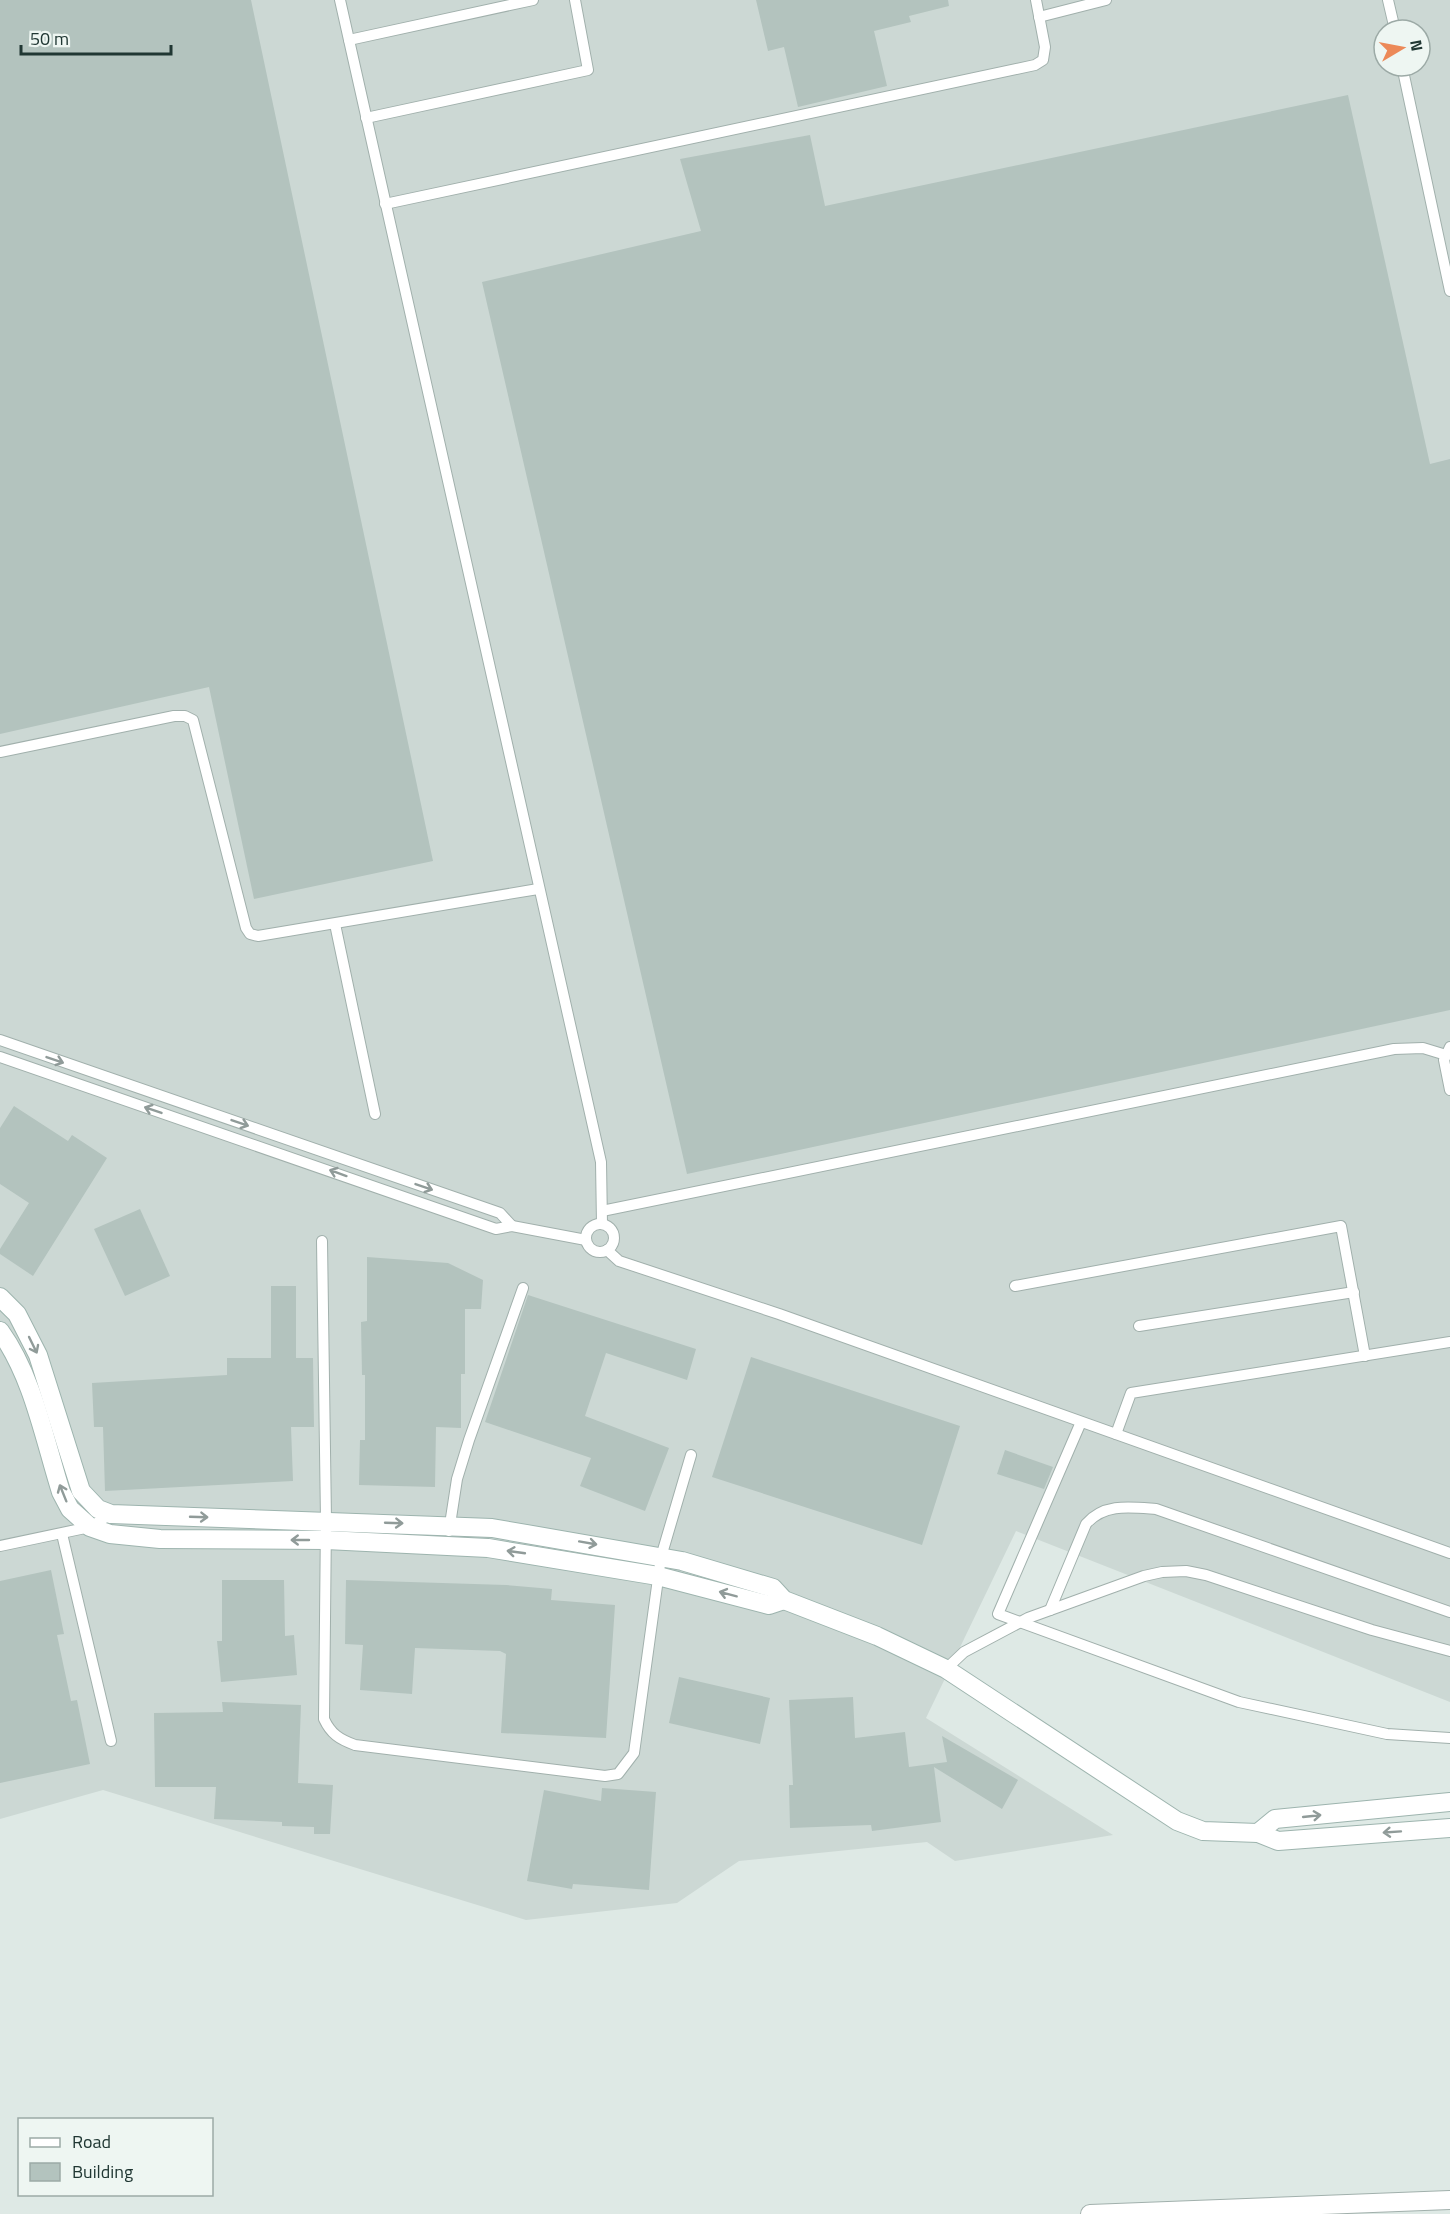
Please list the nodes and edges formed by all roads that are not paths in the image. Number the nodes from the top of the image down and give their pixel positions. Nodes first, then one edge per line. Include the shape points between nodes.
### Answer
1 (340, 0) edge
2 (533, 0) edge
3 (575, 0) edge
4 (1036, 0) edge
5 (1106, 0) edge
6 (1388, 0) edge
7 (1039, 17) junction
8 (1392, 18) edge
9 (349, 40) junction
10 (1405, 78) edge
11 (366, 118) junction
12 (385, 204) junction
13 (1450, 291) edge
14 (0, 752) edge
15 (538, 889) junction
16 (335, 924) junction
17 (0, 1040) edge
18 (1448, 1051) edge
19 (0, 1057) edge
20 (1450, 1090) edge
21 (375, 1114) dead end
22 (602, 1211) junction
23 (602, 1224) junction
24 (512, 1226) junction
25 (322, 1240) dead end
26 (586, 1240) junction
27 (607, 1250) junction
28 (1015, 1286) dead end
29 (523, 1288) dead end
30 (1354, 1292) junction
31 (0, 1297) edge
32 (1138, 1326) dead end
33 (0, 1331) edge
34 (1450, 1342) edge
35 (1365, 1356) junction
36 (1081, 1422) junction
37 (1116, 1434) junction
38 (691, 1455) dead end
39 (111, 1514) junction
40 (326, 1520) junction
41 (449, 1525) junction
42 (90, 1527) junction
43 (62, 1534) junction
44 (326, 1540) junction
45 (0, 1546) edge
46 (449, 1546) junction
47 (1450, 1553) edge
48 (661, 1557) junction
49 (658, 1576) junction
50 (784, 1600) junction
51 (1050, 1610) junction
52 (1450, 1612) edge
53 (1019, 1623) junction
54 (1450, 1651) edge
55 (946, 1669) junction
56 (1450, 1738) edge
57 (111, 1741) dead end
58 (1450, 1802) edge
59 (1450, 1828) edge
60 (1258, 1833) junction
61 (1450, 2200) edge
62 (1090, 2214) edge

1 - 9 lane
2 - 9 lane
3 - 11 lane via 588,70
4 - 7 lane
5 - 7 lane
6 - 8 lane
7 - 12 lane via 1045,47 1043,60 1035,65
9 - 11 lane
10 - 13 lane
11 - 12 lane
12 - 15 lane
14 - 16 lane via 174,716 193,720 250,934
15 - 16 lane
15 - 22 lane via 601,1162
16 - 21 lane
17 -> 24 lane via 500,1213
18 - 20 lane via 1444,1060
18 - 22 lane via 1394,1049
24 -> 19 lane via 496,1229
22 - 23 lane
23 - 26 lane via 591,1227
23 - 27 lane via 614,1234
24 - 26 lane
25 - 40 lane
26 - 27 lane via 594,1251
27 - 36 lane via 620,1261
28 - 30 lane via 1341,1226
29 - 41 lane via 468,1440
30 - 32 lane
30 - 35 lane
31 -> 39 street via 17,1314 38,1355 81,1491 98,1509
42 -> 33 street via 70,1509 62,1492 25,1376 14,1350
34 - 35 lane
35 - 37 lane via 1131,1393
36 - 37 lane
36 - 53 lane via 998,1614
37 - 47 lane
38 - 48 lane
39 -> 40 street
39 - 42 lane
40 -> 41 street
40 - 44 lane
41 - 46 lane
41 -> 48 street via 492,1528
42 - 43 lane
44 -> 42 street via 160,1539 110,1534
43 - 45 lane
43 - 57 lane
44 - 46 street
44 - 49 lane via 324,1719 338,1738 355,1744 604,1776 618,1774 634,1753
49 -> 46 street via 543,1556
48 - 49 lane
48 - 50 street via 773,1588
50 -> 49 street via 769,1605
50 - 55 street via 877,1636
51 - 52 lane via 1086,1524 1106,1510 1127,1507 1156,1509
51 - 53 lane
51 - 54 lane via 1144,1576 1186,1571
53 - 55 lane via 964,1652
53 - 56 lane via 1239,1702 1387,1734
55 - 60 street via 1177,1821 1203,1831
60 -> 58 street via 1275,1819
59 -> 60 street via 1278,1841
61 - 62 street

